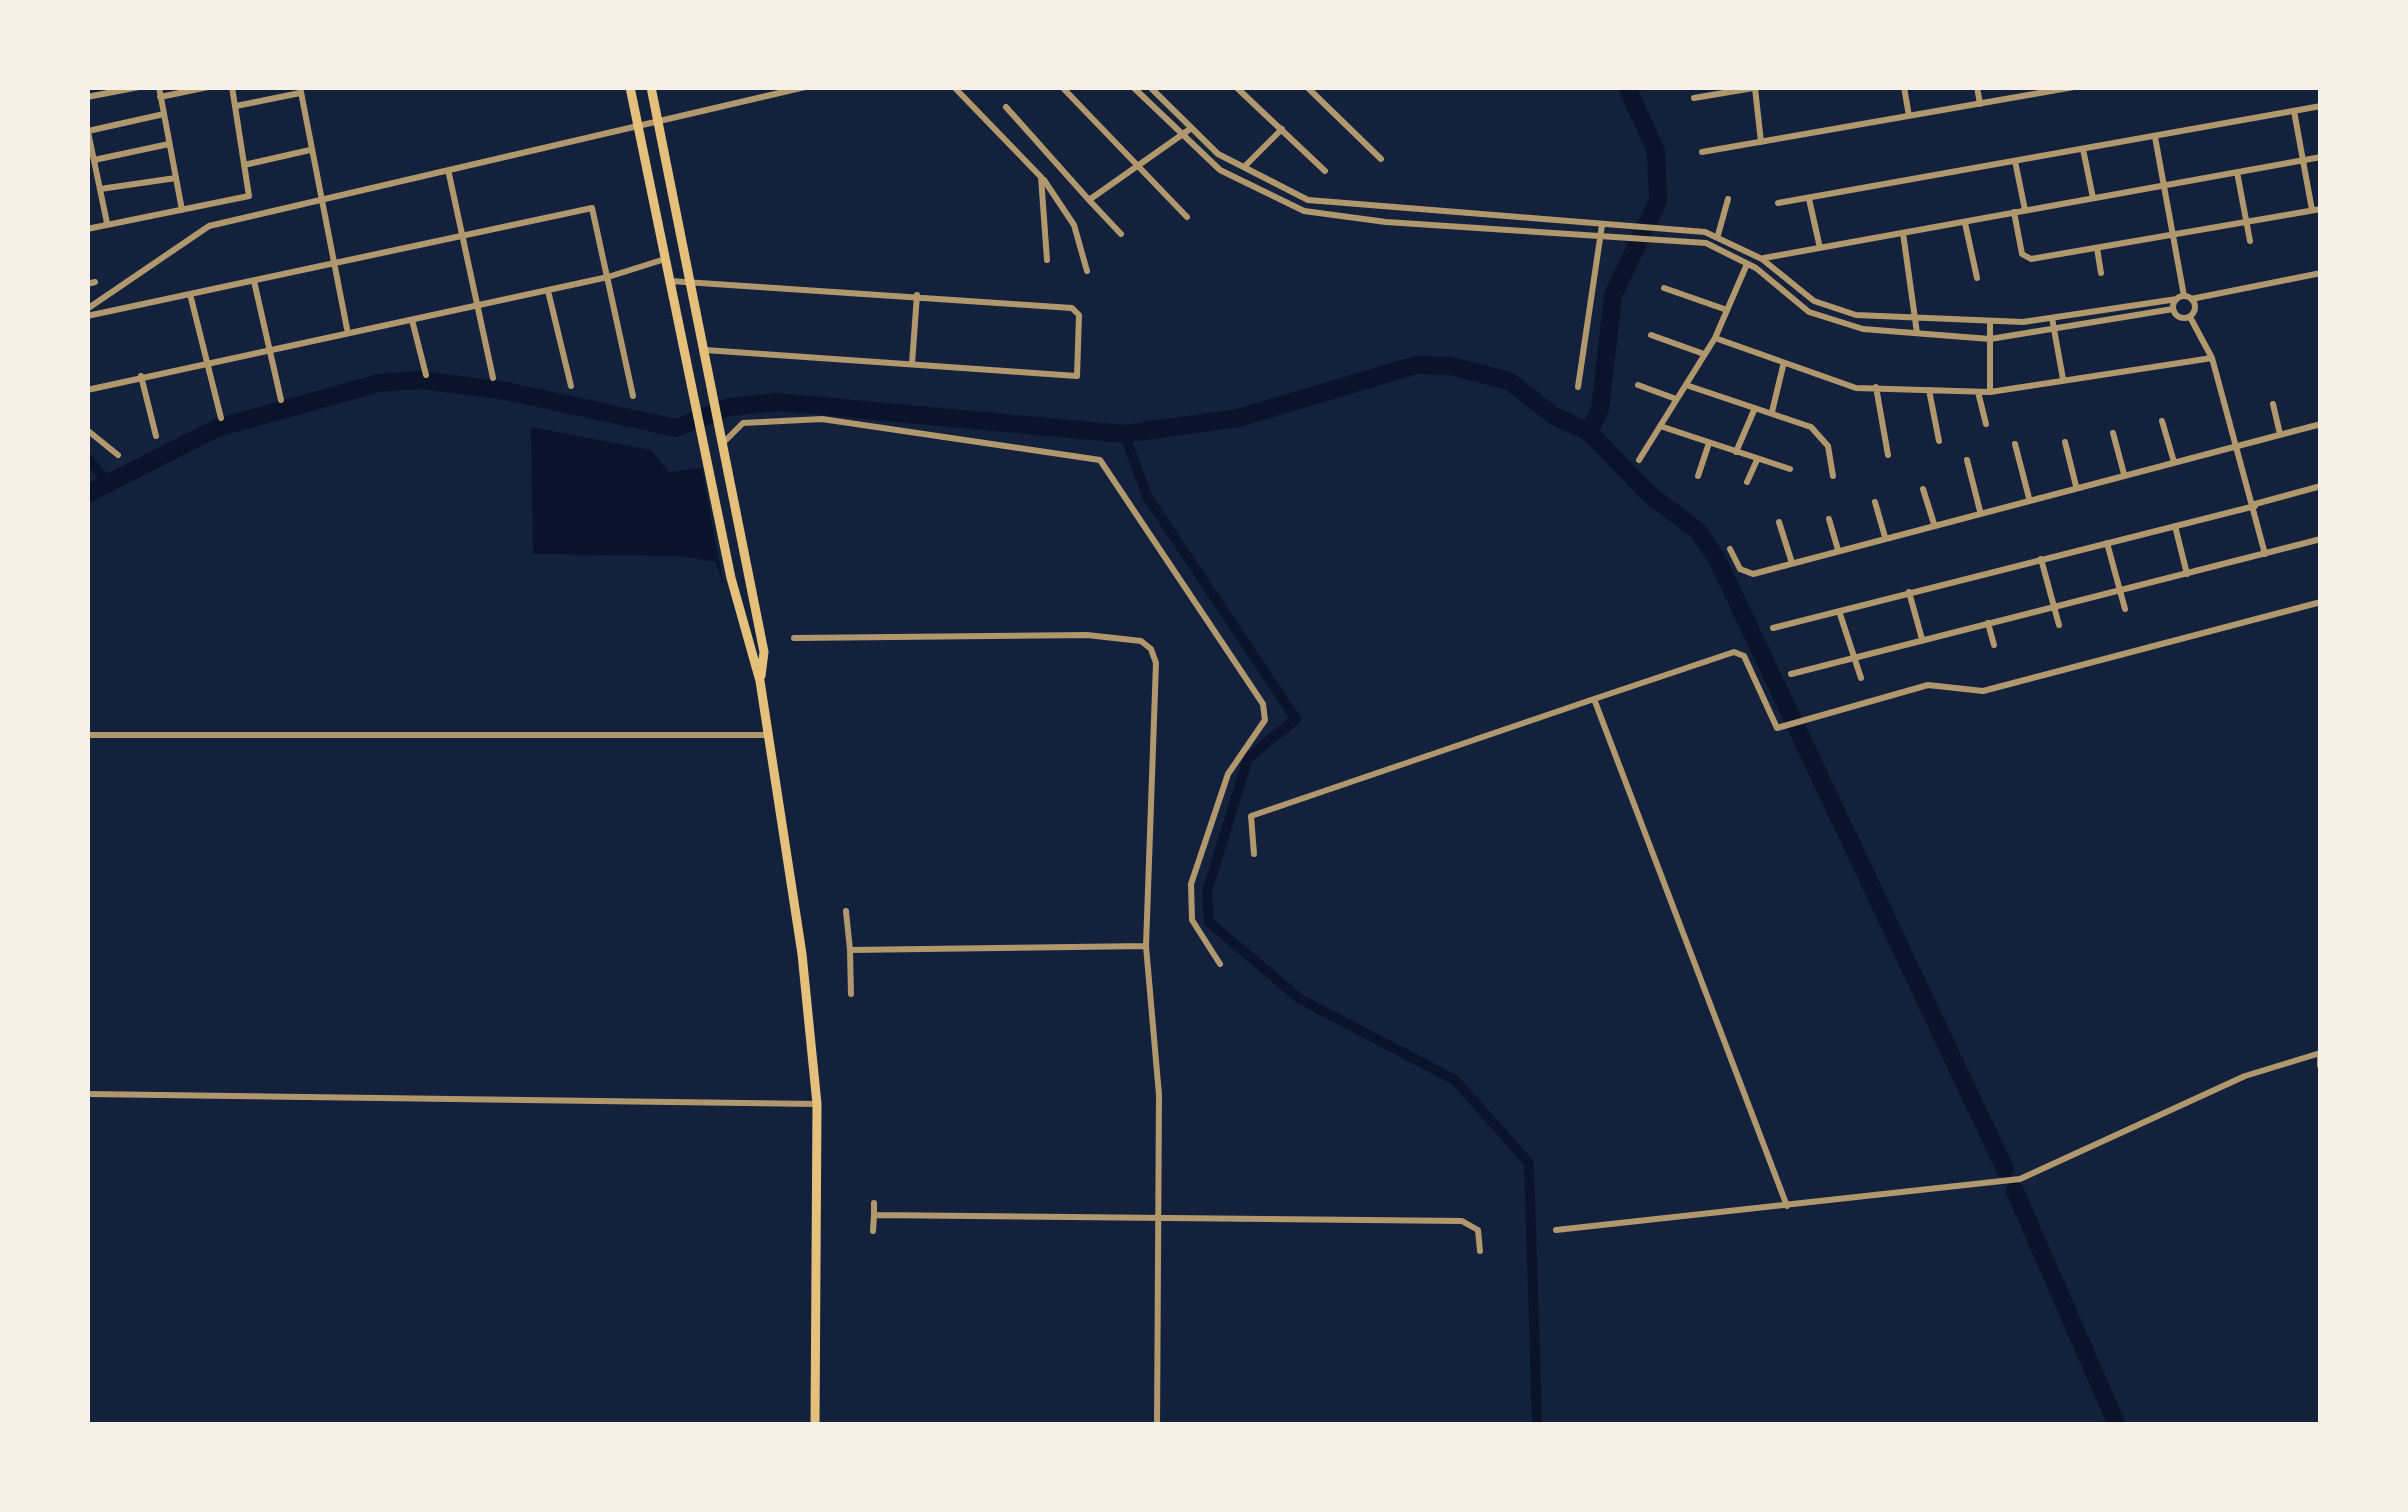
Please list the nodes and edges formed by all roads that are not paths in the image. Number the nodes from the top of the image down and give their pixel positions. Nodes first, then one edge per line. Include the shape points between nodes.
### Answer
1 (139, 87) edge
2 (208, 87) edge
3 (232, 87) edge
4 (630, 87) edge
5 (652, 87) edge
6 (805, 87) edge
7 (954, 87) edge
8 (1062, 87) edge
9 (1132, 87) edge
10 (1150, 87) edge
11 (1236, 87) edge
12 (1306, 87) edge
13 (1757, 87) edge
14 (1904, 87) edge
15 (1977, 87) edge
16 (2074, 87) edge
17 (2054, 89) edge
18 (300, 90) edge
19 (160, 92) edge
20 (87, 97) edge
21 (1694, 98) dead end
22 (1980, 104) junction
23 (236, 106) junction
24 (2321, 106) edge
25 (1006, 107) dead end
26 (2294, 110) junction
27 (164, 114) junction
28 (1909, 116) junction
29 (658, 124) junction
30 (87, 129) edge
31 (1190, 129) junction
32 (1282, 129) junction
33 (639, 130) junction
34 (1181, 135) junction
35 (2155, 137) junction
36 (1761, 142) junction
37 (169, 144) junction
38 (2083, 148) junction
39 (310, 150) junction
40 (1702, 152) dead end
41 (2321, 157) edge
42 (94, 160) junction
43 (1382, 160) dead end
44 (2015, 160) junction
45 (2302, 160) junction
46 (244, 165) junction
47 (1138, 166) junction
48 (1244, 166) junction
49 (1325, 171) dead end
50 (2237, 172) junction
51 (449, 174) junction
52 (1041, 177) junction
53 (176, 178) junction
54 (2164, 185) junction
55 (100, 189) junction
56 (1809, 197) junction
57 (2093, 198) junction
58 (1728, 199) dead end
59 (1090, 200) junction
60 (322, 202) junction
61 (1778, 203) dead end
62 (1355, 207) junction
63 (182, 210) junction
64 (2025, 210) junction
65 (2317, 210) edge
66 (2014, 212) junction
67 (1466, 215) junction
68 (1186, 217) dead end
69 (1351, 218) junction
70 (1964, 222) junction
71 (2246, 223) junction
72 (107, 224) junction
73 (1602, 225) junction
74 (1466, 228) junction
75 (87, 229) edge
76 (1903, 233) junction
77 (1121, 234) dead end
78 (1718, 235) junction
79 (2174, 237) junction
80 (462, 238) junction
81 (1600, 238) junction
82 (2250, 241) dead end
83 (1820, 248) junction
84 (2097, 248) junction
85 (1750, 252) junction
86 (665, 259) junction
87 (1762, 259) junction
88 (1047, 260) dead end
89 (1747, 264) junction
90 (333, 265) junction
91 (1087, 271) dead end
92 (2321, 273) edge
93 (2101, 274) dead end
94 (608, 278) junction
95 (1977, 278) dead end
96 (688, 279) junction
97 (254, 281) junction
98 (670, 281) junction
99 (1664, 287) dead end
100 (548, 290) junction
101 (190, 294) junction
102 (917, 296) junction
103 (2184, 298) junction
104 (478, 306) junction
105 (2173, 309) junction
106 (1727, 310) junction
107 (87, 313) edge
108 (2190, 317) junction
109 (2052, 318) junction
110 (412, 320) junction
111 (1917, 320) junction
112 (1990, 322) junction
113 (347, 329) junction
114 (2054, 331) junction
115 (1917, 333) junction
116 (1651, 335) dead end
117 (1715, 338) junction
118 (1990, 339) junction
119 (268, 346) junction
120 (701, 350) junction
121 (1705, 354) junction
122 (2212, 358) junction
123 (206, 361) junction
124 (912, 364) junction
125 (1783, 365) junction
126 (425, 375) dead end
127 (141, 376) junction
128 (493, 378) dead end
129 (2063, 381) junction
130 (1686, 385) junction
131 (571, 386) dead end
132 (1638, 386) dead end
133 (1578, 387) dead end
134 (1876, 387) junction
135 (87, 390) edge
136 (1929, 390) junction
137 (1978, 392) junction
138 (1990, 392) junction
139 (633, 395) dead end
140 (1676, 399) junction
141 (280, 400) dead end
142 (2273, 404) dead end
143 (1755, 408) junction
144 (1772, 412) junction
145 (220, 418) dead end
146 (2162, 421) dead end
147 (1986, 424) dead end
148 (2321, 424) edge
149 (1660, 426) junction
150 (87, 430) edge
151 (2114, 433) dead end
152 (2280, 434) junction
153 (157, 436) dead end
154 (719, 441) junction
155 (1939, 441) dead end
156 (2065, 442) dead end
157 (1709, 443) junction
158 (2014, 444) dead end
159 (2239, 445) junction
160 (1736, 452) junction
161 (118, 455) dead end
162 (1888, 455) dead end
163 (1639, 460) dead end
164 (1757, 460) junction
165 (1966, 460) dead end
166 (2174, 462) junction
167 (1790, 469) dead end
168 (2124, 474) junction
169 (1698, 476) dead end
170 (1833, 476) dead end
171 (1747, 482) dead end
172 (2076, 486) junction
173 (2321, 486) edge
174 (1923, 489) dead end
175 (2029, 498) junction
176 (1876, 502) dead end
177 (2254, 505) junction
178 (1981, 511) junction
179 (1828, 519) dead end
180 (1779, 522) dead end
181 (1934, 524) junction
182 (2175, 526) junction
183 (1885, 537) junction
184 (2321, 539) edge
185 (2107, 543) junction
186 (1730, 550) dead end
187 (1838, 550) junction
188 (2265, 554) junction
189 (2041, 559) junction
190 (1792, 563) junction
191 (2187, 574) junction
192 (2120, 590) junction
193 (1909, 592) junction
194 (2321, 602) edge
195 (2053, 606) junction
196 (2125, 609) dead end
197 (1839, 611) junction
198 (1988, 623) junction
199 (2059, 626) dead end
200 (1773, 628) dead end
201 (794, 638) dead end
202 (1922, 640) junction
203 (1994, 645) dead end
204 (1855, 658) junction
205 (1791, 674) dead end
206 (1861, 678) dead end
207 (760, 681) junction
208 (1594, 699) junction
209 (87, 735) edge
210 (770, 736) junction
211 (1254, 854) dead end
212 (846, 911) dead end
213 (1146, 946) junction
214 (850, 950) junction
215 (1220, 964) dead end
216 (851, 994) dead end
217 (2319, 1053) edge
218 (2321, 1065) edge
219 (87, 1094) edge
220 (817, 1104) junction
221 (874, 1203) dead end
222 (1787, 1206) junction
223 (874, 1215) junction
224 (1158, 1216) junction
225 (1556, 1230) dead end
226 (873, 1231) dead end
227 (1480, 1251) dead end
228 (815, 1425) edge
229 (1157, 1425) edge

1 - 20 street
2 - 19 street
3 - 23 street
4 - 33 main road
5 - 29 main road
6 - 29 street
7 - 52 street
8 - 47 street
9 - 34 street
10 - 31 street
11 - 32 street
12 - 43 street
13 - 21 street
13 - 36 street
14 - 28 street
15 - 22 street
16 - 17 street
17 - 22 street
18 - 23 street
18 - 39 street
19 - 27 street
22 - 28 street
23 - 46 street
24 - 26 street
25 - 59 street
26 - 35 street
26 - 45 street
27 - 30 street
27 - 37 street
28 - 36 street
29 - 33 street
29 - 96 main road
30 - 42 street
31 - 34 street
31 - 48 street
32 - 48 street
32 - 49 street
33 - 51 street
33 - 86 main road
34 - 47 street
34 - 69 street via 1220,170 1287,205
35 - 38 street
35 - 54 street
36 - 40 street
37 - 42 street
37 - 53 street
38 - 44 street
38 - 57 street
39 - 46 street
39 - 60 street
41 - 45 street
42 - 55 street
44 - 56 street
44 - 64 street
45 - 50 street
45 - 65 street
46 - 63 street via 249,196
47 - 59 street
47 - 68 street
48 - 62 street via 1291,194
50 - 54 street
50 - 71 street
51 - 60 street
51 - 80 street
52 - 88 street
52 - 91 street via 1074,225
53 - 55 street
53 - 63 street
54 - 57 street
54 - 79 street
55 - 72 street
56 - 61 street
56 - 83 street
57 - 64 street
58 - 78 street
59 - 77 street
60 - 90 street
60 - 107 street via 208,226
62 - 67 street
62 - 69 street
63 - 72 street
64 - 66 street
65 - 71 street
66 - 70 street
66 - 84 street via 2026,258
67 - 73 street
67 - 74 street
69 - 74 street
70 - 76 street
70 - 95 street
71 - 79 street
71 - 82 street
72 - 75 street
73 - 78 street
73 - 81 street
74 - 81 street
76 - 83 street
76 - 111 street
78 - 85 street
79 - 84 street
79 - 103 street
80 - 90 street
80 - 94 street via 592,208
80 - 104 street
81 - 89 street via 1706,243
81 - 133 street
83 - 87 street
84 - 93 street
85 - 87 street
85 - 89 street
86 - 94 street
86 - 98 main road
87 - 111 street via 1826,307
89 - 106 street
89 - 115 street via 1821,319
90 - 97 street
90 - 113 street
92 - 103 street
94 - 100 street
94 - 139 street
96 - 98 street
96 - 102 street
96 - 120 main road
97 - 101 street
97 - 119 street
98 - 207 main road
99 - 106 street
100 - 104 street
100 - 131 street
101 - 107 street
101 - 123 street
102 - 124 street
102 - 124 street via 1077,310 1079,374
103 - 105 street
103 - 108 street via 2195,310
103 - 109 street
104 - 110 street
104 - 128 street
105 - 108 street
105 - 114 street
106 - 117 street
108 - 122 street
109 - 112 street
109 - 114 street
110 - 113 street
110 - 126 street
111 - 112 street
111 - 115 street
112 - 118 street
113 - 119 street
114 - 118 street
114 - 129 street
115 - 118 street
116 - 121 street
117 - 121 street
117 - 125 street
118 - 138 street
119 - 123 street
119 - 141 street
120 - 124 street
120 - 154 main road
121 - 130 street
122 - 129 street
122 - 159 street
123 - 127 street
123 - 145 street
125 - 134 street via 1840,386
125 - 144 street
127 - 135 street
127 - 153 street
129 - 138 street
130 - 140 street
130 - 143 street
132 - 140 street
134 - 136 street
134 - 162 street
136 - 137 street
136 - 155 street
137 - 138 street
137 - 147 street
140 - 149 street
142 - 152 street
143 - 144 street
143 - 160 street
144 - 170 street via 1821,434
146 - 166 street
148 - 152 street
149 - 157 street
149 - 163 street
150 - 161 street
151 - 168 street
152 - 159 street
154 - 207 main road via 764,652
154 - 215 street via 743,423 822,419 1100,460 1262,704 1265,720 1228,773 1191,884 1192,920
156 - 172 street
157 - 160 street
157 - 169 street
158 - 175 street
159 - 166 street
159 - 177 street
160 - 164 street
164 - 167 street
164 - 171 street
165 - 178 street
166 - 168 street
168 - 172 street
172 - 175 street
173 - 177 street
174 - 181 street
175 - 178 street
176 - 183 street
177 - 182 street
177 - 188 street
178 - 181 street
179 - 187 street
180 - 190 street
181 - 183 street
182 - 185 street
182 - 191 street
183 - 187 street
184 - 188 street
185 - 189 street
185 - 192 street
186 - 190 street via 1748,574
187 - 190 street
188 - 191 street
189 - 193 street
189 - 195 street
191 - 192 street
192 - 195 street
192 - 196 street
193 - 197 street
193 - 202 street
194 - 208 street via 1983,691 1928,685 1777,728 1744,656 1734,652
195 - 198 street
195 - 199 street
197 - 200 street
197 - 204 street
198 - 202 street
198 - 203 street
201 - 213 street via 1141,641 1156,663
202 - 204 street
204 - 205 street
204 - 206 street
207 - 210 main road
208 - 211 street via 1251,816
208 - 222 street
209 - 210 street
210 - 220 main road
212 - 214 street
213 - 214 street
213 - 224 street via 1159,1095
214 - 216 street
217 - 218 street
217 - 222 street via 2246,1076 2043,1173
219 - 220 street
220 - 228 main road
221 - 223 street
222 - 225 street
223 - 224 street
223 - 226 street
224 - 227 street via 1462,1221 1478,1230
224 - 229 street

